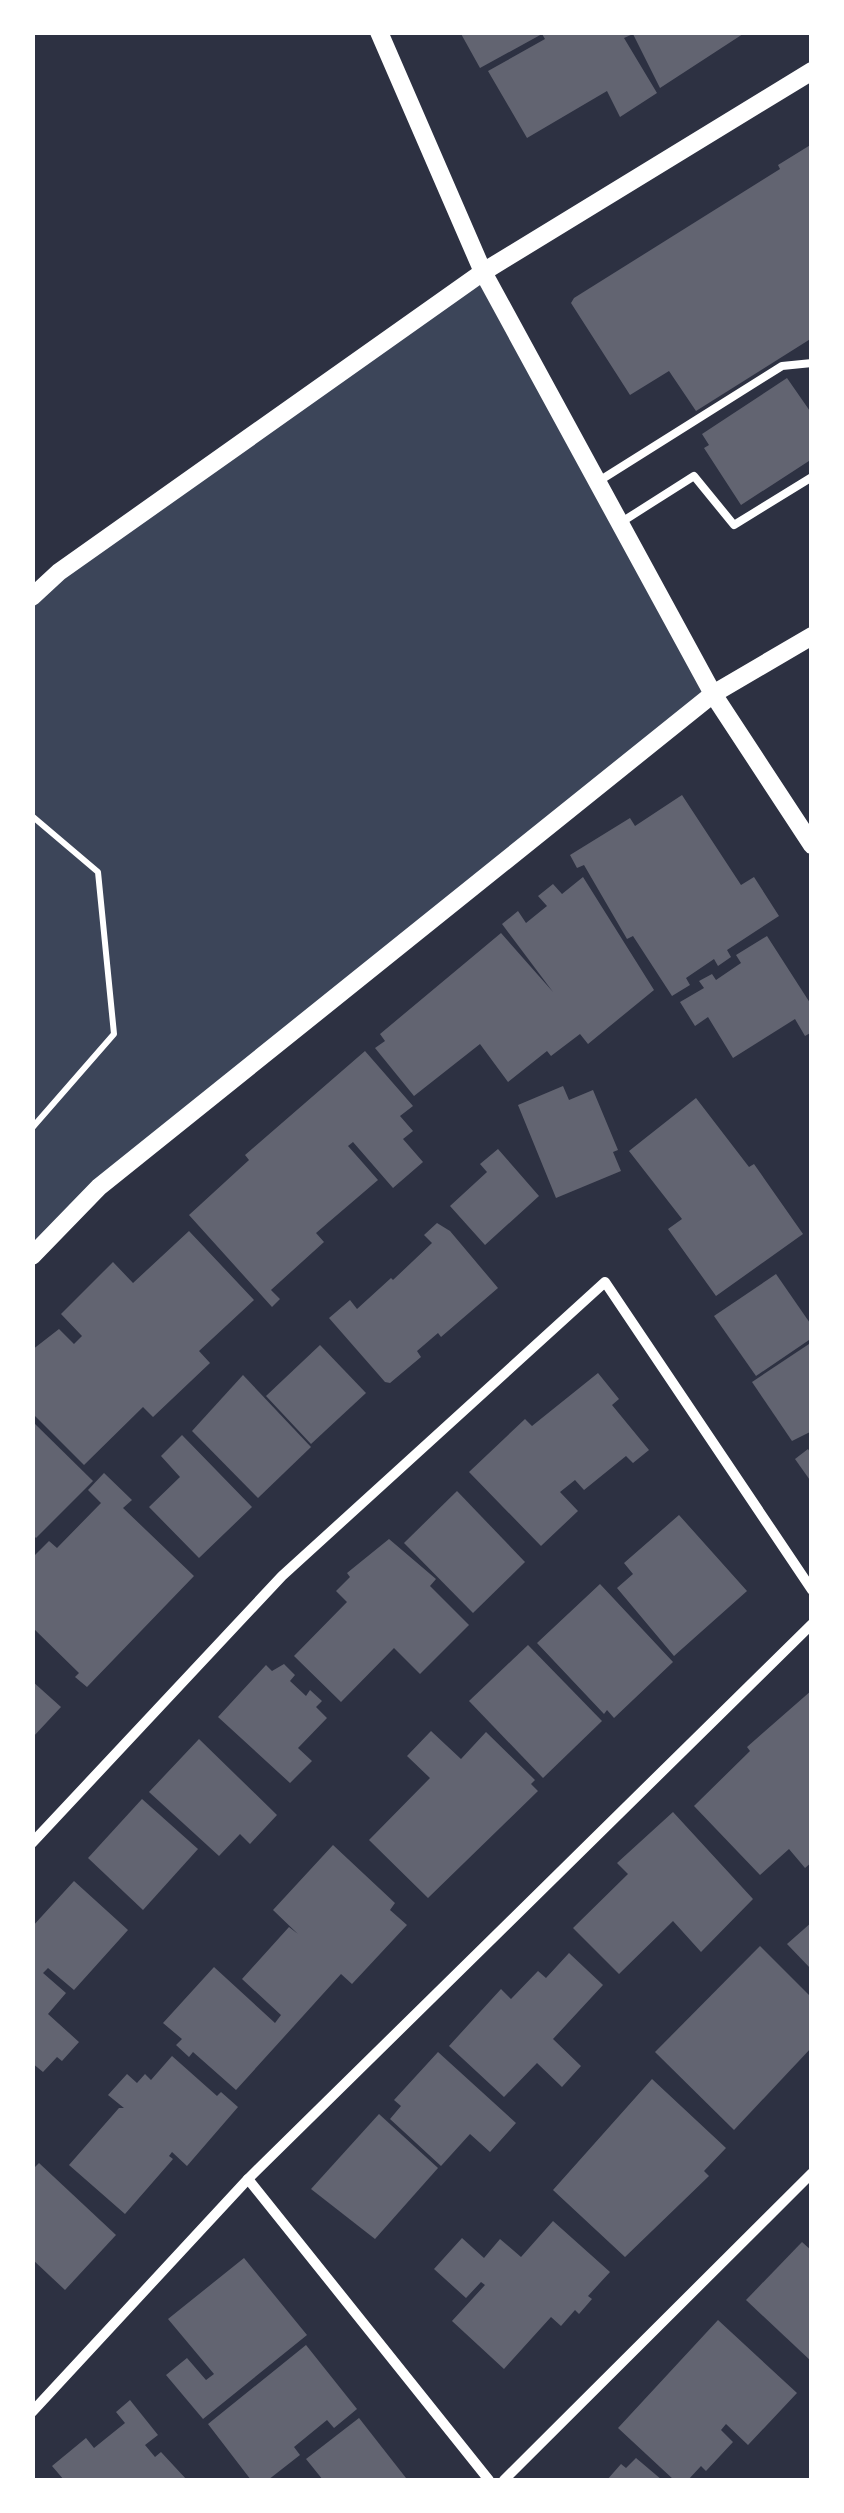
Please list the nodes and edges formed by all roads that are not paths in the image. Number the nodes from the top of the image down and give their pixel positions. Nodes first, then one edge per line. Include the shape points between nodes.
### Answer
1 (380, 32) edge
2 (812, 71) edge
3 (482, 272) junction
4 (812, 363) edge
5 (812, 477) edge
6 (598, 482) junction
7 (620, 523) junction
8 (32, 597) edge
9 (812, 636) edge
10 (713, 694) junction
11 (812, 845) edge
12 (32, 1256) edge
13 (812, 1590) edge
14 (812, 1624) edge
15 (32, 1843) edge
16 (812, 2173) edge
17 (248, 2178) junction
18 (32, 2412) edge
19 (489, 2480) edge
20 (504, 2480) edge

1 - 3 street
2 - 3 street
3 - 6 street
3 - 8 street
4 - 6 lane via 782,366
5 - 7 lane via 734,526 694,476
6 - 7 street
7 - 10 street
9 - 10 street
10 - 11 street
10 - 12 street via 99,1187
13 - 15 street via 605,1282 282,1576
14 - 17 street
16 - 20 street
17 - 18 street
17 - 19 street

